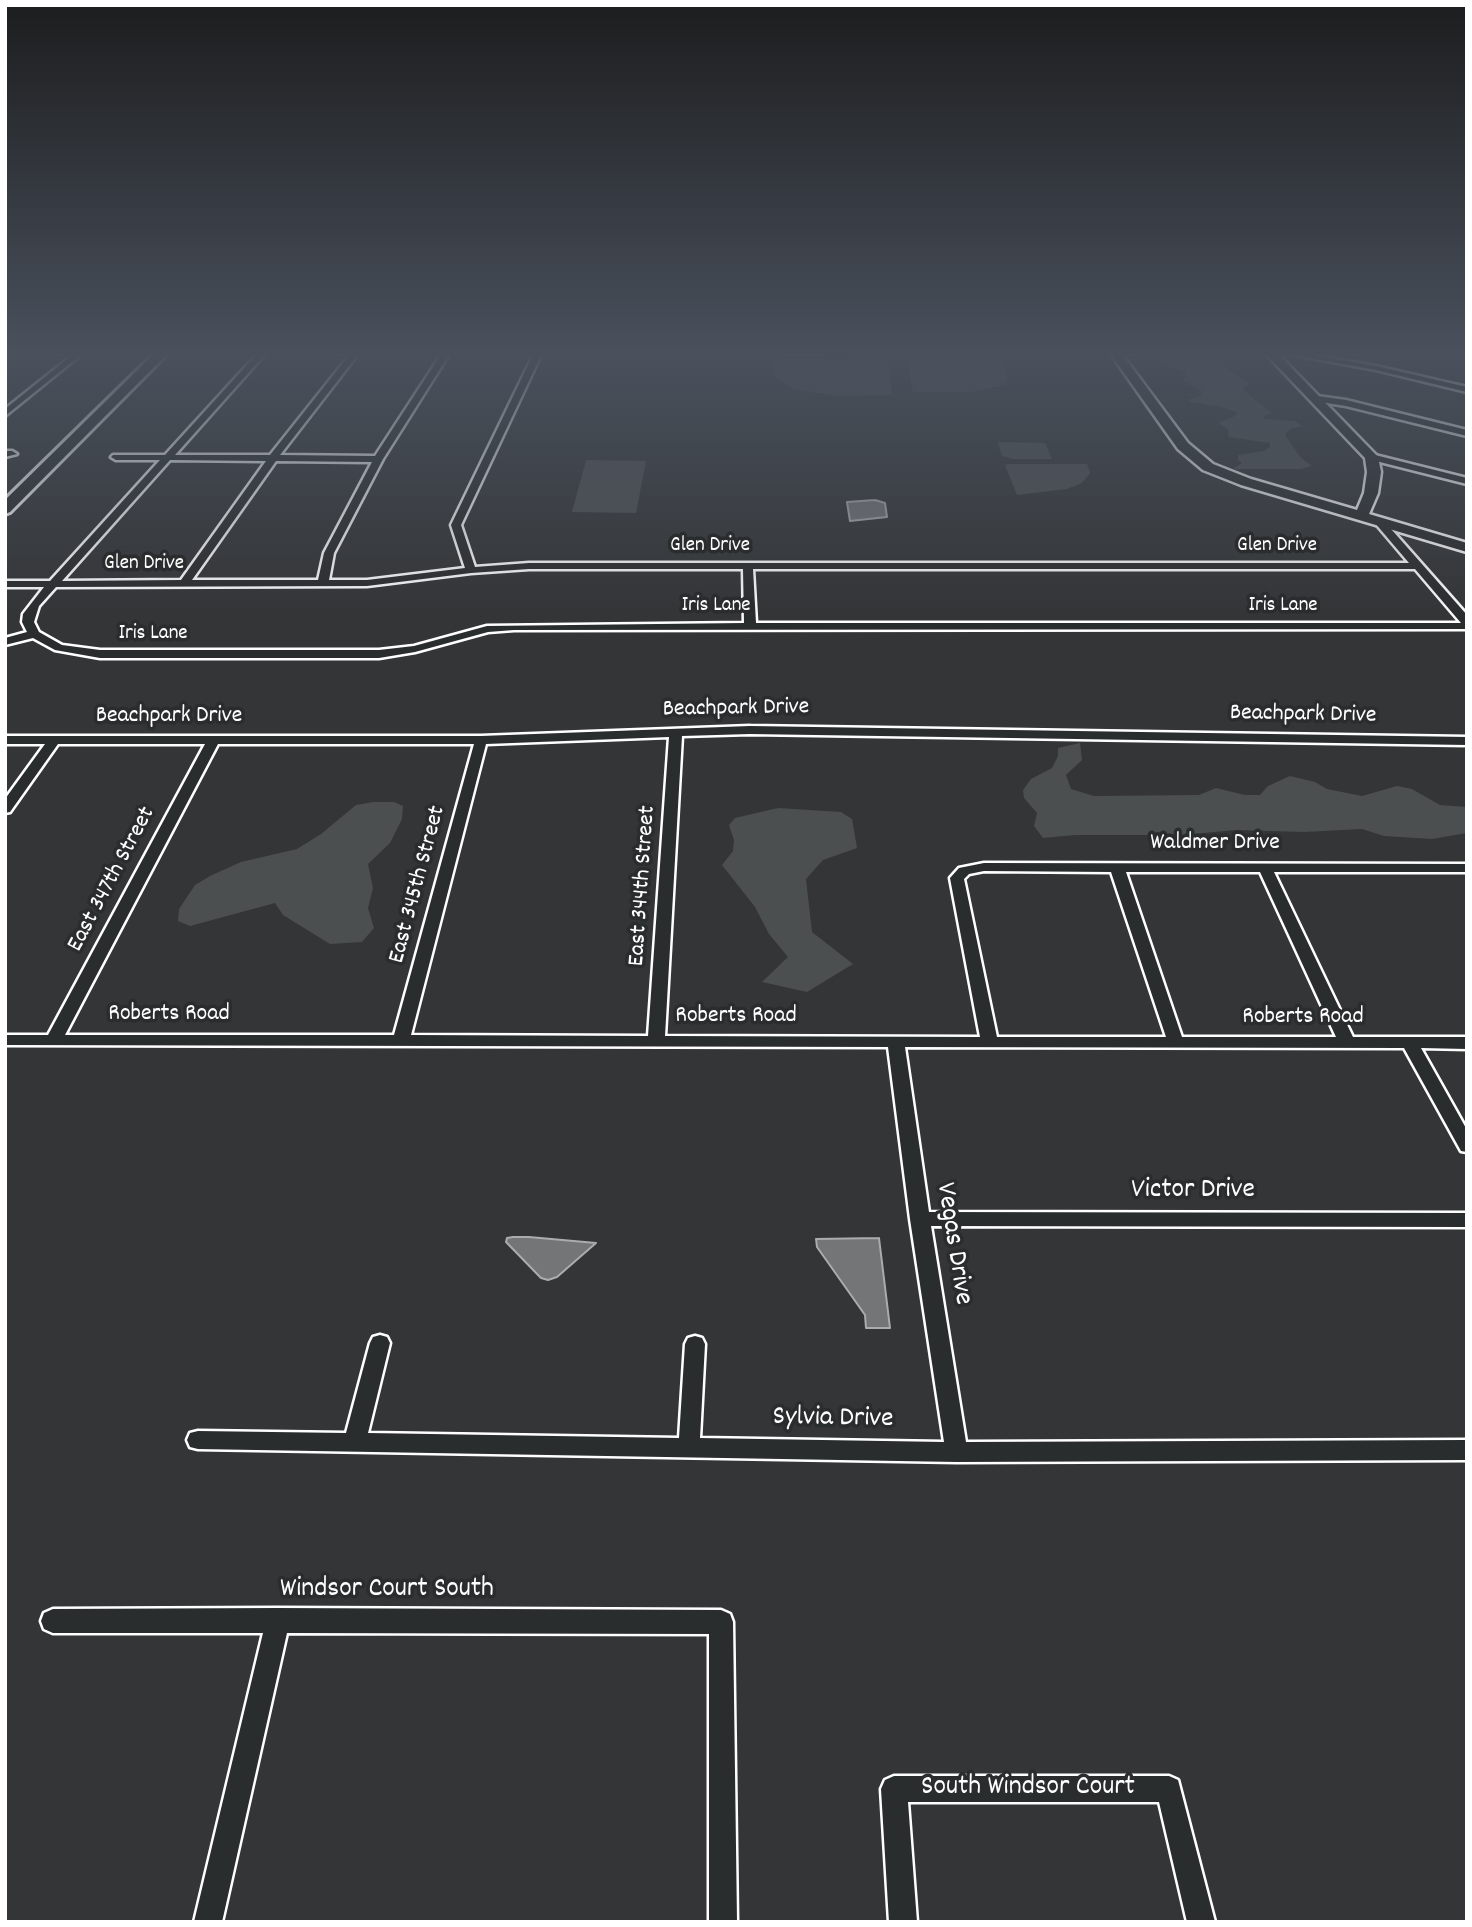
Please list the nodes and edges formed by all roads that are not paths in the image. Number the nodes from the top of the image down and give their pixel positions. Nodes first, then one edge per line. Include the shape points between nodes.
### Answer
1 (54, 443) edge
2 (71, 443) edge
3 (180, 443) edge
4 (285, 443) edge
5 (389, 443) edge
6 (495, 443) edge
7 (1181, 443) edge
8 (1358, 443) edge
9 (116, 457) dead end
10 (167, 457) junction
11 (1371, 457) junction
12 (273, 458) junction
13 (379, 459) junction
14 (1467, 481) edge
15 (5, 491) edge
16 (5, 509) edge
17 (1361, 517) junction
18 (1380, 523) junction
19 (1467, 548) edge
20 (748, 566) junction
21 (1415, 566) junction
22 (471, 570) junction
23 (5, 584) edge
24 (53, 584) junction
25 (184, 584) junction
26 (323, 584) junction
27 (1467, 624) edge
28 (750, 626) junction
29 (34, 634) junction
30 (5, 642) edge
31 (676, 733) junction
32 (5, 740) edge
33 (54, 740) junction
34 (481, 740) junction
35 (213, 741) junction
36 (1467, 741) edge
37 (5, 809) edge
38 (1117, 868) junction
39 (1265, 868) junction
40 (1467, 868) edge
41 (5, 1040) edge
42 (53, 1041) junction
43 (401, 1042) junction
44 (656, 1042) junction
45 (990, 1042) junction
46 (896, 1043) junction
47 (1176, 1043) junction
48 (1347, 1043) junction
49 (1467, 1043) edge
50 (1410, 1044) junction
51 (1467, 1146) edge
52 (919, 1219) junction
53 (1467, 1220) edge
54 (380, 1343) dead end
55 (695, 1344) dead end
56 (198, 1440) dead end
57 (355, 1442) junction
58 (689, 1447) junction
59 (1467, 1450) edge
60 (957, 1452) junction
61 (278, 1620) junction
62 (53, 1621) dead end
63 (208, 1922) edge
64 (723, 1922) edge
65 (903, 1922) edge
66 (1201, 1922) edge

1 - 15 main road
2 - 16 main road
3 - 10 street
4 - 12 street
5 - 13 street
6 - 22 street via 456,525
7 - 17 street via 1208,467
8 - 11 street
9 - 10 street
10 - 12 street
10 - 24 street
11 - 14 street
11 - 17 street via 1371,493
12 - 13 street
12 - 25 street
13 - 26 street via 329,553
17 - 18 street
18 - 19 street
18 - 21 street
20 - 21 street, Glen Drive
20 - 22 street, Glen Drive
20 - 28 street
21 - 27 street
22 - 26 street, Glen Drive via 381,583
23 - 24 street, Glen Drive
24 - 25 street, Glen Drive
24 - 29 street via 29,614
25 - 26 street, Glen Drive
27 - 28 street, Iris Lane
28 - 29 street, Iris Lane via 487,629 379,654 100,654 59,648
29 - 30 street
31 - 34 street, Beachpark Drive
31 - 36 street, Beachpark Drive via 750,730
31 - 44 street, East 344th Street
32 - 33 street, Beachpark Drive
33 - 35 street, Beachpark Drive
33 - 37 street
34 - 35 street, Beachpark Drive
34 - 43 street, East 345th Street
35 - 42 street, East 347th Street
38 - 39 street, Waldmer Drive
38 - 45 street, Waldmer Drive via 984,867 964,871 957,878
38 - 47 street
39 - 40 street, Waldmer Drive
39 - 48 street
41 - 42 street, Roberts Road
42 - 43 street, Roberts Road
43 - 44 street, Roberts Road
44 - 46 street, Roberts Road
45 - 46 street, Roberts Road
45 - 47 street, Roberts Road
46 - 52 street, Vegas Drive
47 - 48 street, Roberts Road
48 - 50 street, Roberts Road
49 - 50 street, Roberts Road
50 - 51 street
52 - 53 street, Victor Drive
52 - 60 street, Vegas Drive
54 - 57 street
55 - 58 street
56 - 57 street, Sylvia Drive
57 - 58 street, Sylvia Drive
58 - 60 street, Sylvia Drive
59 - 60 street, Sylvia Drive
61 - 62 street, Windsor Court South
61 - 63 street
61 - 64 street, Windsor Court South via 721,1622
65 - 66 street, South Windsor Court via 894,1789 1169,1789

